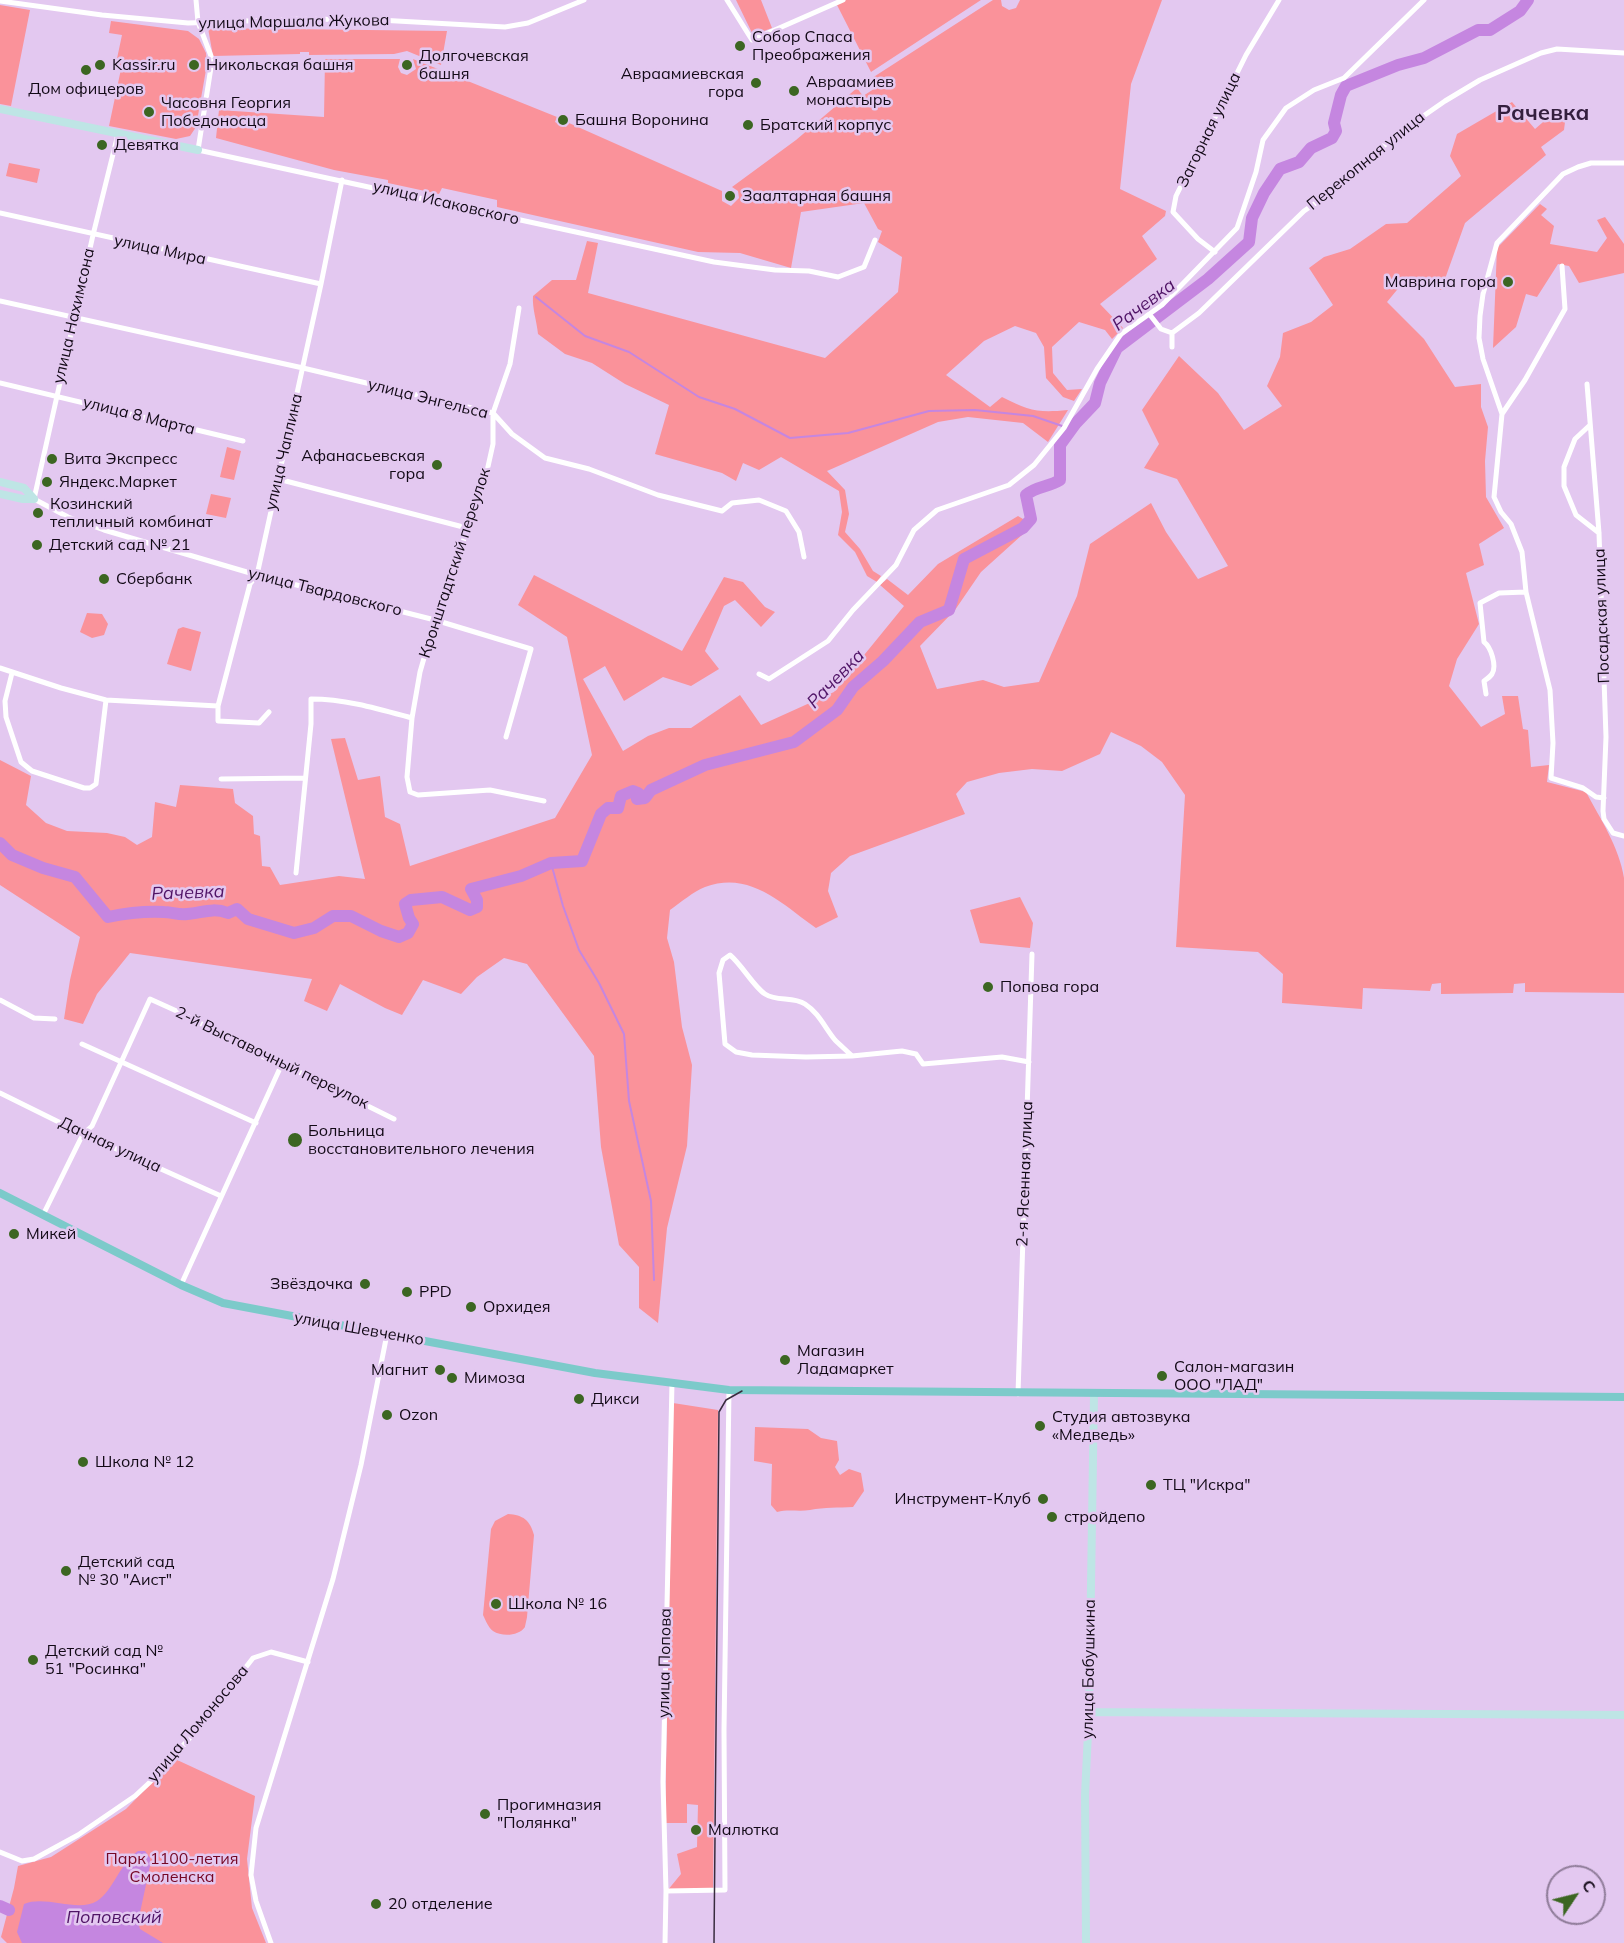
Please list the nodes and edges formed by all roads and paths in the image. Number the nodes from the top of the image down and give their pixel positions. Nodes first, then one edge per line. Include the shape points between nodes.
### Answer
1 (196, 0) edge
2 (584, 0) edge
3 (727, 0) edge
4 (843, 0) edge
5 (1279, 0) edge
6 (1424, 0) edge
7 (0, 1) edge
8 (198, 22) junction
9 (1624, 53) edge
10 (0, 109) edge
11 (118, 134) junction
12 (198, 150) junction
13 (1624, 163) edge
14 (342, 180) junction
15 (0, 213) edge
16 (93, 235) junction
17 (875, 240) dead end
18 (1215, 252) junction
19 (1562, 266) dead end
20 (321, 284) junction
21 (0, 301) edge
22 (519, 308) dead end
23 (1150, 316) junction
24 (75, 317) junction
25 (1172, 333) junction
26 (1172, 347) dead end
27 (303, 368) junction
28 (0, 383) edge
29 (1587, 384) dead end
30 (57, 395) junction
31 (493, 413) junction
32 (1502, 414) junction
33 (1590, 425) junction
34 (243, 441) dead end
35 (278, 479) junction
36 (0, 482) edge
37 (0, 494) edge
38 (34, 499) junction
39 (467, 528) junction
40 (1599, 533) junction
41 (804, 556) dead end
42 (257, 575) junction
43 (1526, 592) junction
44 (435, 620) junction
45 (0, 668) edge
46 (12, 674) junction
47 (759, 674) dead end
48 (1486, 694) dead end
49 (106, 700) junction
50 (218, 706) junction
51 (269, 712) dead end
52 (412, 718) junction
53 (506, 737) dead end
54 (305, 778) junction
55 (221, 779) dead end
56 (1604, 798) junction
57 (544, 801) dead end
58 (1624, 836) edge
59 (296, 873) dead end
60 (1032, 954) dead end
61 (0, 1000) edge
62 (55, 1019) dead end
63 (82, 1044) dead end
64 (852, 1056) junction
65 (122, 1061) junction
66 (1029, 1062) junction
67 (281, 1066) junction
68 (0, 1093) edge
69 (394, 1119) dead end
70 (256, 1123) junction
71 (82, 1134) junction
72 (0, 1193) edge
73 (221, 1196) junction
74 (43, 1215) junction
75 (181, 1284) junction
76 (387, 1334) junction
77 (672, 1383) junction
78 (729, 1390) junction
79 (1018, 1394) junction
80 (1094, 1395) junction
81 (1624, 1397) edge
82 (308, 1662) junction
83 (1089, 1712) junction
84 (1624, 1714) edge
85 (0, 1852) edge
86 (666, 1891) junction
87 (271, 1943) edge
88 (665, 1943) edge
89 (1086, 1943) edge

1 - 8 street
2 - 8 street, улица Маршала Жукова via 514,27 379,20
3 - 4 street via 752,40
5 - 18 street, Загорная улица via 1246,55 1176,196 1173,212
6 - 18 street via 1344,78 1314,90 1286,108 1263,140 1237,228
7 - 8 street, улица Маршала Жукова via 176,23
8 - 12 street via 212,58
9 - 25 street, Перекопная улица via 1557,49 1541,53 1480,80 1445,101 1396,135 1304,211 1199,313
10 - 11 street, улица Исаковского
11 - 12 street, улица Исаковского
11 - 16 street, улица Нахимсона
12 - 14 street, улица Исаковского
13 - 32 street via 1592,163 1563,174 1497,243 1483,294 1479,338
14 - 17 street, улица Исаковского via 702,260 775,270 838,277 864,267
14 - 20 street, улица Чаплина
15 - 16 street, улица Мира
16 - 20 street, улица Мира
16 - 24 street, улица Нахимсона
18 - 23 street
19 - 32 street via 1565,309
20 - 27 street, улица Чаплина
21 - 24 street, улица Энгельса
22 - 31 street, Кронштадтский переулок via 510,364
23 - 25 street via 1161,329
23 - 47 street via 1121,334 1064,429 1034,465 1009,485 937,510 914,530 896,565 828,641 769,679
24 - 27 street, улица Энгельса
24 - 30 street, улица Нахимсона
25 - 26 street
27 - 31 street, улица Энгельса
27 - 35 street, улица Чаплина
28 - 30 street, улица 8 Марта
29 - 33 street, Посадская улица
30 - 34 street, улица 8 Марта
30 - 38 street, улица Нахимсона
31 - 39 street, Кронштадтский переулок via 493,444 485,480
31 - 41 street, улица Энгельса via 512,434 544,458 722,511 732,503 759,500 786,511 799,532
32 - 43 street via 1494,497 1522,552
33 - 40 street, Посадская улица
33 - 40 street via 1575,439 1564,467 1564,486 1576,515
35 - 39 street
35 - 42 street, улица Чаплина
36 - 38 street, улица Твардовского via 24,488
37 - 38 street, улица Твардовского
38 - 42 street, улица Твардовского via 104,530
39 - 44 street, Кронштадтский переулок
40 - 56 street, Посадская улица via 1606,737
42 - 44 street, улица Твардовского
42 - 50 street, улица Чаплина via 250,584
43 - 48 street via 1499,593 1480,603 1484,642 1489,646 1494,666 1493,673 1484,681
43 - 56 street via 1550,690 1551,778
44 - 52 street, Кронштадтский переулок
44 - 53 street, улица Твардовского via 531,649
45 - 46 street
46 - 49 street
46 - 49 street via 5,701 6,717 21,762 32,771 84,788 96,784
49 - 50 street
50 - 51 street, улица Чаплина via 218,721 259,723
52 - 54 street via 356,703 311,699
52 - 57 street, Кронштадтский переулок via 407,777 411,792 418,795 490,790
54 - 55 street
54 - 59 street
56 - 58 street, Посадская улица via 1604,819 1613,833
60 - 66 street, 2-я Ясенная улица
61 - 62 street via 34,1018
63 - 65 street
64 - 64 street via 752,1054 736,1052 725,1044 720,973 723,960 730,955 764,993 806,1004
64 - 66 street via 902,1051 916,1054 924,1064 1002,1057
65 - 67 street, 2-й Выставочный переулок via 150,999
65 - 70 street
65 - 71 street via 92,1126
66 - 79 street, 2-я Ясенная улица
67 - 69 street, 2-й Выставочный переулок
67 - 70 street
68 - 71 street, Дачная улица
70 - 73 street
71 - 73 street, Дачная улица
71 - 74 street
72 - 74 main road, улица Шевченко
73 - 75 street
74 - 75 main road, улица Шевченко
75 - 76 main road, улица Шевченко via 223,1303
76 - 77 main road, улица Шевченко via 596,1373
76 - 82 street via 361,1465
77 - 78 main road, улица Шевченко
77 - 86 street, улица Попова via 663,1782
78 - 79 main road, улица Шевченко
78 - 86 street via 725,1890
79 - 80 main road, улица Шевченко
80 - 81 main road, улица Шевченко
80 - 83 street, улица Бабушкина
82 - 85 street, улица Ломоносова via 271,1652 253,1658 197,1730 135,1796 78,1836 34,1859 22,1861
82 - 87 street via 256,1828 251,1875
83 - 84 street
83 - 89 street, улица Бабушкина
86 - 88 street, улица Попова

